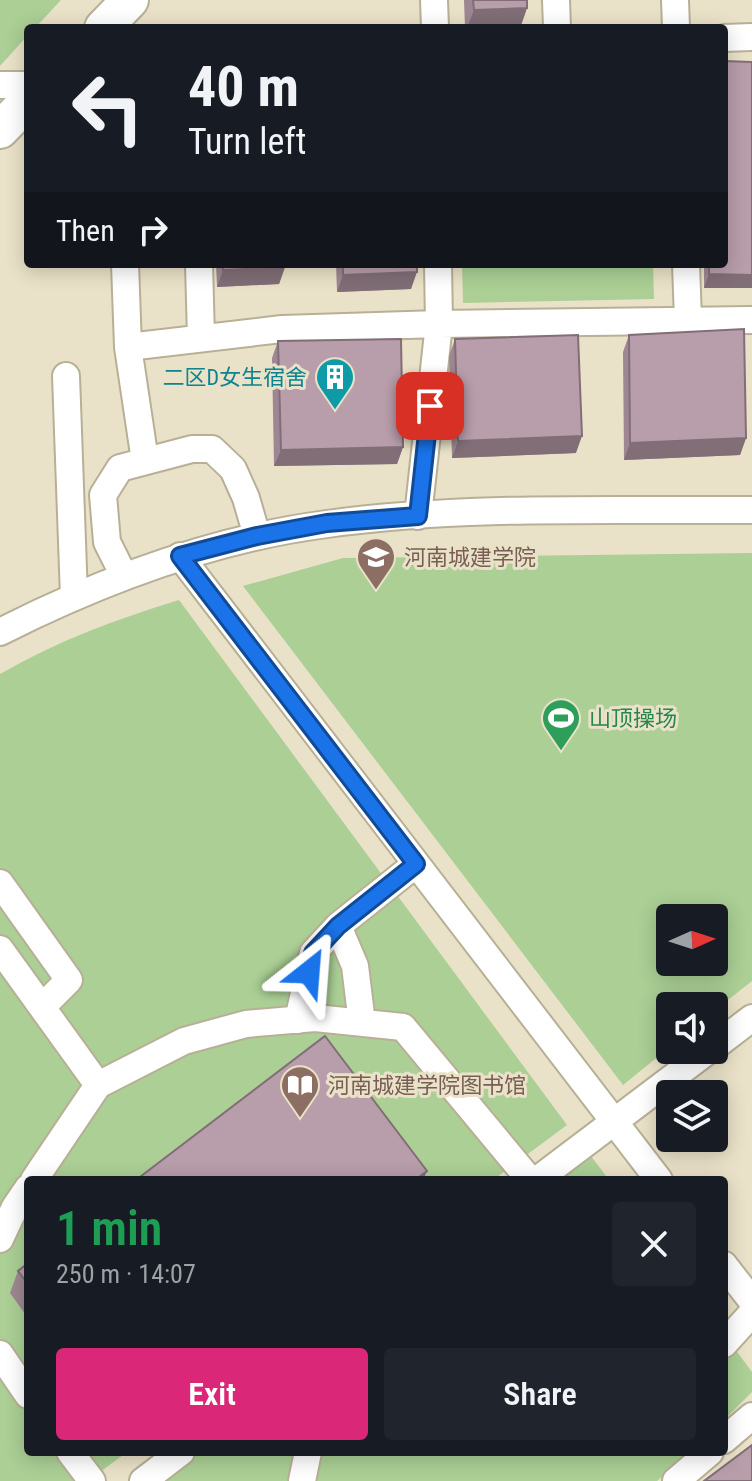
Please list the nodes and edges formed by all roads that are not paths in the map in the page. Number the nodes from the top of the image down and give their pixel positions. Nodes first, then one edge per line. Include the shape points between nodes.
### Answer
1 (434, 0) edge
2 (556, 0) edge
3 (675, 0) edge
4 (435, 24) edge
5 (557, 24) edge
6 (676, 24) edge
7 (752, 37) edge
8 (728, 38) edge
9 (0, 85) edge
10 (24, 85) edge
11 (24, 105) edge
12 (0, 130) edge
13 (125, 268) edge
14 (199, 268) edge
15 (438, 268) edge
16 (686, 268) edge
17 (688, 320) junction
18 (752, 320) edge
19 (439, 324) junction
20 (201, 338) junction
21 (128, 347) junction
22 (66, 376) dead end
23 (145, 461) junction
24 (752, 510) edge
25 (418, 516) junction
26 (257, 536) junction
27 (180, 556) junction
28 (124, 576) junction
29 (74, 597) junction
30 (0, 632) edge
31 (416, 864) junction
32 (0, 883) edge
33 (338, 926) junction
34 (0, 949) edge
35 (42, 1007) junction
36 (752, 1018) edge
37 (298, 1020) junction
38 (362, 1023) junction
39 (728, 1036) edge
40 (691, 1064) edge
41 (98, 1085) junction
42 (614, 1121) junction
43 (37, 1176) edge
44 (527, 1176) edge
45 (542, 1176) edge
46 (656, 1176) edge
47 (24, 1194) edge
48 (0, 1239) edge
49 (728, 1270) edge
50 (752, 1301) edge
51 (752, 1313) edge
52 (728, 1340) edge
53 (0, 1354) edge
54 (24, 1389) edge
55 (752, 1416) edge
56 (728, 1437) edge
57 (73, 1456) edge
58 (176, 1456) edge
59 (307, 1456) edge
60 (673, 1456) edge
61 (705, 1456) edge
62 (677, 1480) edge
63 (92, 1481) edge
64 (143, 1481) edge
65 (302, 1481) edge

1 - 4 street
2 - 5 street
3 - 6 street
7 - 8 street
9 - 10 street
11 - 12 street
13 - 21 street
14 - 20 street
15 - 19 street
16 - 17 street
17 - 18 street
17 - 19 street
19 - 20 street via 282,329
19 - 25 street
20 - 21 street
21 - 23 street
22 - 29 street
23 - 26 street via 212,449 233,469
23 - 28 street via 120,468 103,495 107,542
24 - 25 street
25 - 26 street via 327,523
26 - 27 street
27 - 28 street
27 - 31 street
28 - 29 street
29 - 30 street
31 - 33 street
31 - 42 street
32 - 35 street via 69,980
33 - 37 street via 313,953
33 - 38 street via 355,966
34 - 35 street
35 - 41 street
36 - 39 street
37 - 38 street
37 - 41 street via 246,1024 184,1041
38 - 44 street via 403,1027
40 - 42 street
41 - 43 street
42 - 45 street
42 - 46 street
47 - 48 street
49 - 50 street
51 - 52 street
53 - 54 street
55 - 56 street
57 - 63 street
58 - 64 street
59 - 65 street
60 - 62 street
61 - 62 street

